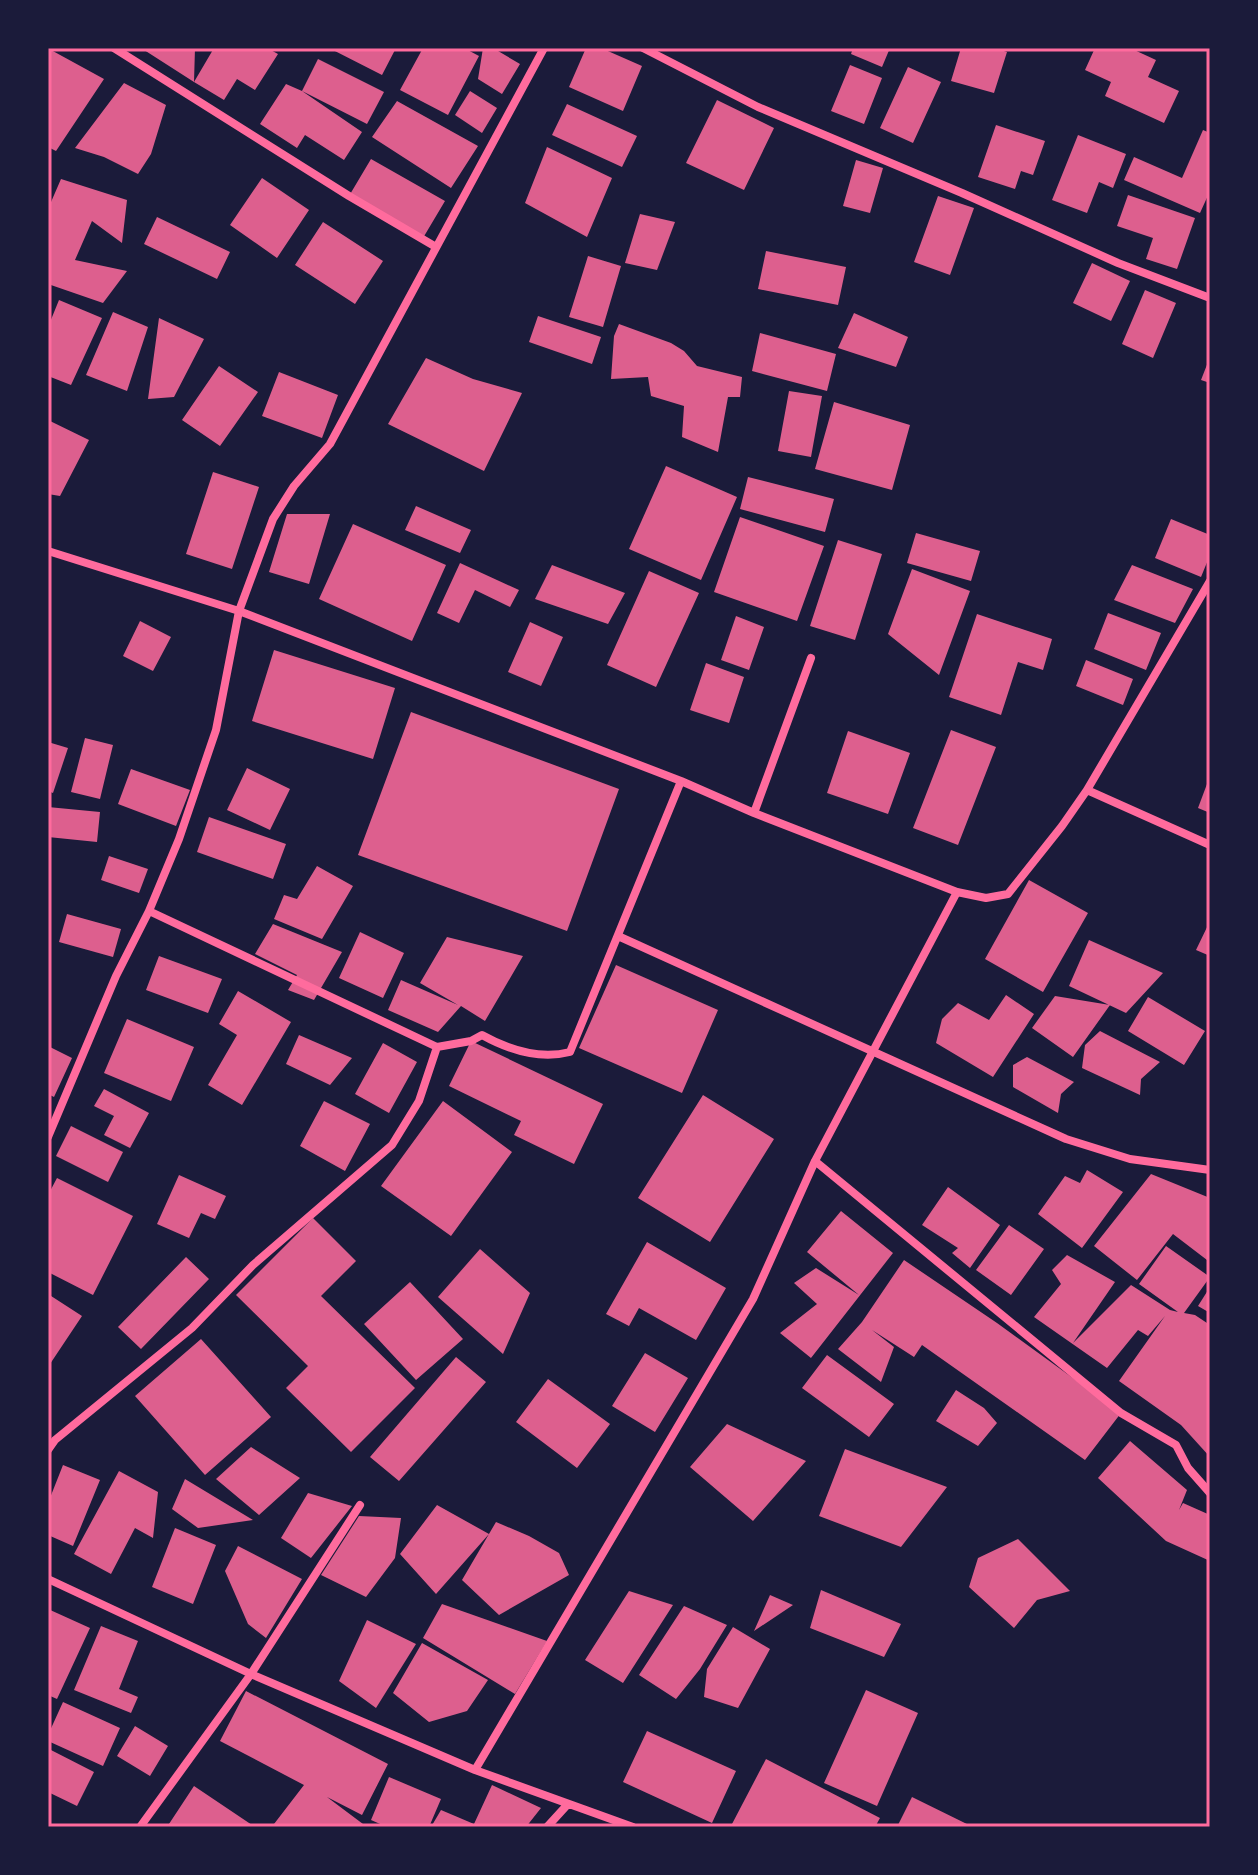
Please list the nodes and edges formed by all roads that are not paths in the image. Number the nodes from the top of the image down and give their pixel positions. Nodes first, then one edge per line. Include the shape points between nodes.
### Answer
1 (114, 48) edge
2 (544, 48) edge
3 (643, 48) edge
4 (436, 247) junction
5 (1210, 298) edge
6 (48, 551) edge
7 (1210, 581) edge
8 (239, 611) junction
9 (811, 658) dead end
10 (681, 781) junction
11 (1087, 790) junction
12 (754, 813) junction
13 (1210, 845) edge
14 (957, 892) junction
15 (149, 911) junction
16 (618, 936) junction
17 (437, 1047) junction
18 (875, 1050) junction
19 (48, 1137) edge
20 (815, 1161) junction
21 (1210, 1170) edge
22 (48, 1450) edge
23 (1210, 1493) edge
24 (360, 1505) dead end
25 (48, 1579) edge
26 (251, 1674) junction
27 (475, 1770) junction
28 (568, 1804) junction
29 (140, 1827) edge
30 (547, 1827) edge
31 (633, 1827) edge

1 - 4 street
2 - 4 street
3 - 5 street via 758,107
4 - 8 street via 330,444 273,519
6 - 8 street
7 - 11 street
8 - 10 street
8 - 15 street via 216,730
9 - 12 street
10 - 12 street
10 - 16 street
11 - 13 street
11 - 14 street via 1008,894 986,898
12 - 14 street
14 - 18 street
15 - 17 street
15 - 19 street
16 - 17 street via 570,1052 555,1056 510,1050 482,1035
16 - 18 street
17 - 22 street via 419,1101 392,1145 253,1265 192,1328
18 - 20 street
18 - 21 street via 1066,1139 1130,1159
20 - 23 street via 1121,1413 1176,1445
20 - 27 street via 753,1299
24 - 26 street
25 - 26 street
26 - 27 street
26 - 29 street
27 - 28 street
28 - 30 street
28 - 31 street

